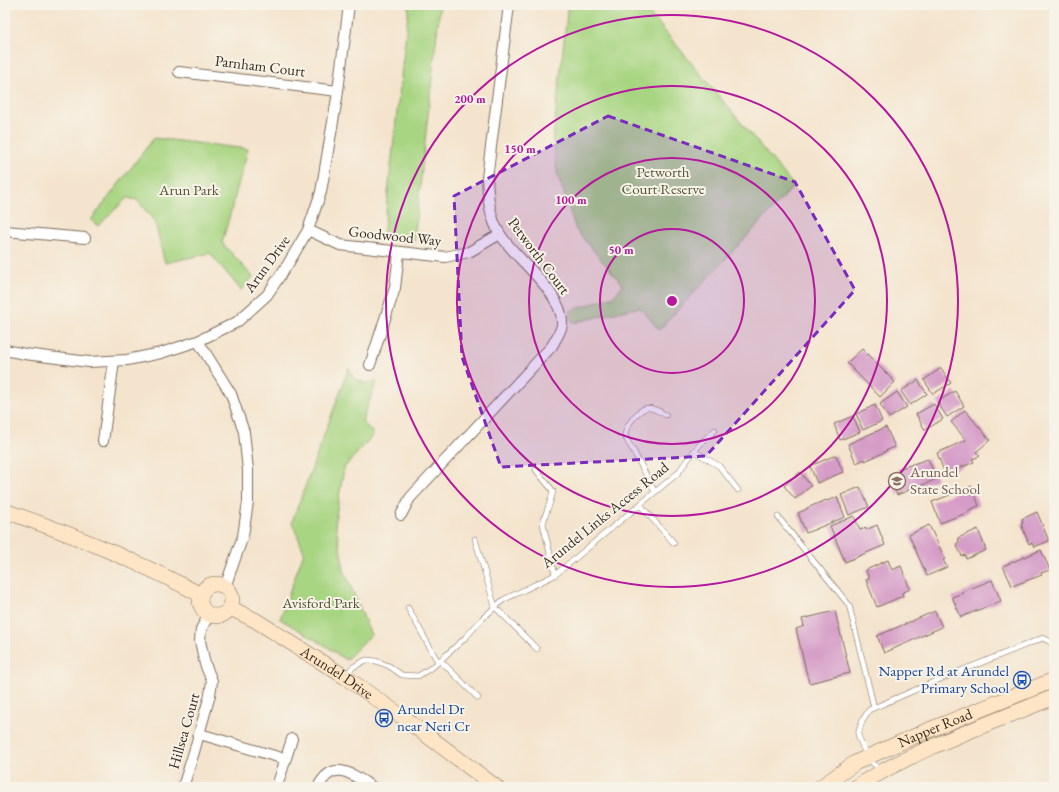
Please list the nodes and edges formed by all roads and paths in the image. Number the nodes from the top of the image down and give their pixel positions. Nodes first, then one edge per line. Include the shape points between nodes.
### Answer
1 (349, 5) edge
2 (509, 5) edge
3 (179, 72) dead end
4 (338, 91) junction
5 (308, 230) junction
6 (5, 231) edge
7 (500, 234) junction
8 (85, 238) dead end
9 (399, 252) junction
10 (198, 341) junction
11 (5, 350) edge
12 (114, 361) junction
13 (370, 365) dead end
14 (666, 415) dead end
15 (715, 430) dead end
16 (103, 441) dead end
17 (694, 451) junction
18 (536, 470) dead end
19 (738, 490) dead end
20 (655, 492) junction
21 (640, 505) junction
22 (5, 511) edge
23 (401, 515) dead end
24 (778, 517) dead end
25 (475, 539) dead end
26 (674, 543) dead end
27 (555, 575) junction
28 (225, 587) junction
29 (201, 595) junction
30 (495, 607) junction
31 (230, 608) junction
32 (408, 608) dead end
33 (209, 615) junction
34 (1054, 646) edge
35 (537, 648) dead end
36 (439, 661) junction
37 (345, 677) junction
38 (1054, 680) edge
39 (1054, 697) edge
40 (478, 698) dead end
41 (874, 708) junction
42 (200, 734) junction
43 (292, 739) dead end
44 (867, 758) junction
45 (285, 759) junction
46 (882, 771) junction
47 (279, 780) dead end
48 (182, 787) edge
49 (318, 787) edge
50 (372, 787) edge
51 (496, 787) edge
52 (821, 787) edge
53 (856, 787) edge

1 - 4 street, Arun Drive
2 - 7 street, Petworth Court via 487,178 489,206
3 - 4 street, Parnham Court
4 - 5 street, Arun Drive via 321,192
5 - 9 street, Goodwood Way via 340,245
5 - 10 street, Arun Drive via 267,295 237,322
6 - 8 street
7 - 9 street, Goodwood Way via 469,252 444,257
7 - 23 street, Petworth Court via 548,290 559,306 562,324 552,346 410,498
9 - 13 street via 395,288
10 - 12 street, Arun Drive via 161,353
10 - 28 street via 230,394 244,432 248,502 244,536
11 - 12 street, Arun Drive via 89,362
12 - 16 street
14 - 20 lane via 654,409 644,408 625,432 626,439
15 - 17 lane, Arundel Links Access Road
17 - 19 lane via 719,466
17 - 20 lane, Arundel Links Access Road via 678,473
18 - 27 lane via 553,491 543,524
20 - 21 lane, Arundel Links Access Road
21 - 26 lane
21 - 27 lane, Arundel Links Access Road
22 - 29 main road via 62,531 141,564
24 - 41 lane via 849,605
25 - 30 lane
27 - 30 lane, Arundel Links Access Road via 503,600
28 - 29 main road via 214,584
28 - 31 main road via 231,596
29 - 33 main road via 201,606
30 - 35 lane
30 - 36 lane, Arundel Links Access Road via 466,638
31 - 33 main road via 221,616
31 - 37 main road, Arundel Drive via 255,620
32 - 36 lane
33 - 42 street, Hillsea Court via 201,629 200,641 212,681
34 - 41 lane via 1043,638
36 - 37 lane, Arundel Links Access Road via 418,676 402,675 389,666 366,660 353,667
36 - 40 lane
37 - 51 main road, Arundel Drive
38 - 44 main road, Napper Road via 924,732
39 - 46 main road, Napper Road
41 - 44 lane via 869,710 862,721 858,735
42 - 45 street
42 - 48 street, Hillsea Court
43 - 45 street
44 - 46 lane
44 - 52 main road, Napper Road via 855,763
45 - 47 street
46 - 53 main road, Napper Road
49 - 50 street via 327,775 340,770 350,773

